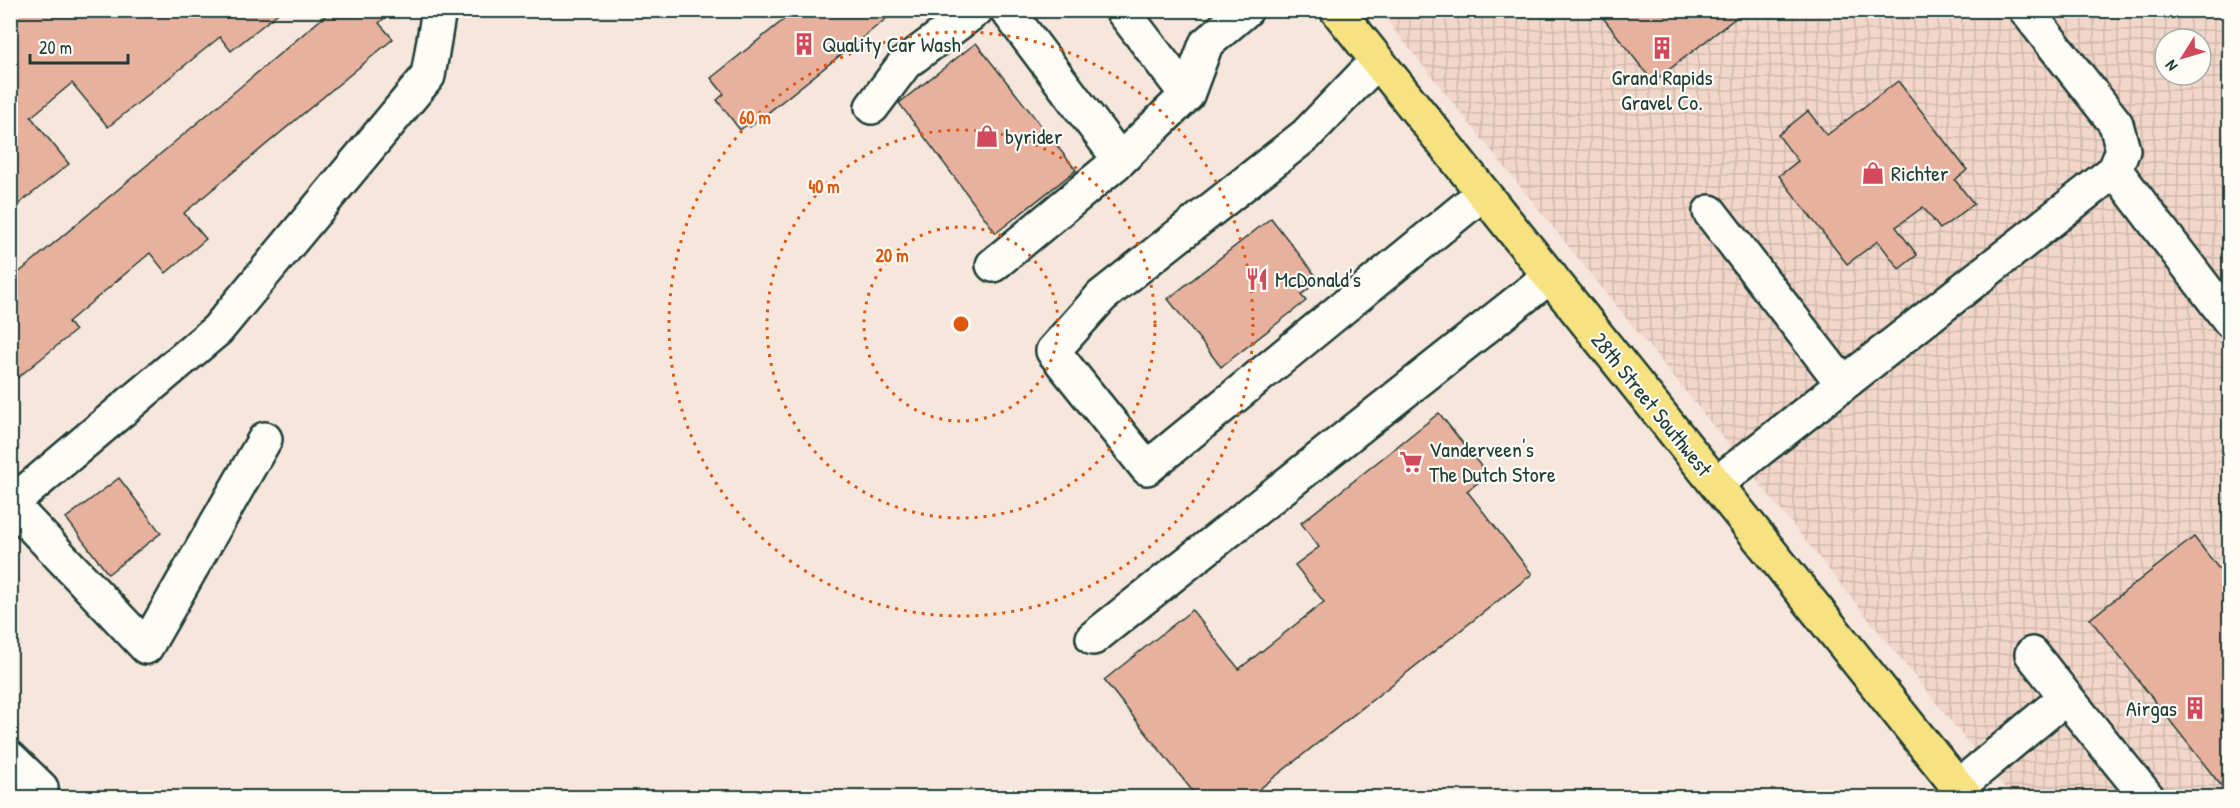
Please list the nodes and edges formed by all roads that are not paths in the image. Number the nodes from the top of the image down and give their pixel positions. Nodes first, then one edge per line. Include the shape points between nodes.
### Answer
1 (439, 10) edge
2 (976, 10) edge
3 (1122, 10) edge
4 (1246, 10) edge
5 (1337, 10) edge
6 (2026, 10) edge
7 (1017, 14) edge
8 (1377, 60) junction
9 (1187, 95) junction
10 (872, 107) dead end
11 (1120, 160) junction
12 (2115, 170) junction
13 (1483, 193) junction
14 (1710, 212) dead end
15 (993, 265) dead end
16 (1550, 276) junction
17 (2229, 321) edge
18 (1843, 384) junction
19 (265, 439) dead end
20 (1716, 484) junction
21 (1093, 638) dead end
22 (2032, 654) dead end
23 (2066, 697) junction
24 (10, 758) edge
25 (1963, 792) edge
26 (36, 798) edge
27 (2148, 798) edge

1 - 19 lane via 428,76 217,330 11,504 146,647
2 - 10 lane via 905,63
3 - 9 lane
4 - 9 lane via 1206,44
5 - 8 main road, 28th Street Southwest
6 - 12 lane via 2116,124 2123,150
7 - 11 lane
8 - 13 main road, 28th Street Southwest
8 - 13 lane via 1306,135 1102,296 1053,351 1147,468
9 - 11 lane
11 - 15 lane
12 - 17 lane
12 - 18 lane
13 - 16 main road, 28th Street Southwest
14 - 18 lane
16 - 20 main road, 28th Street Southwest
16 - 21 lane
18 - 20 lane
20 - 25 main road, 28th Street Southwest
22 - 23 lane
23 - 25 lane
23 - 27 lane
24 - 26 lane via 41,788

